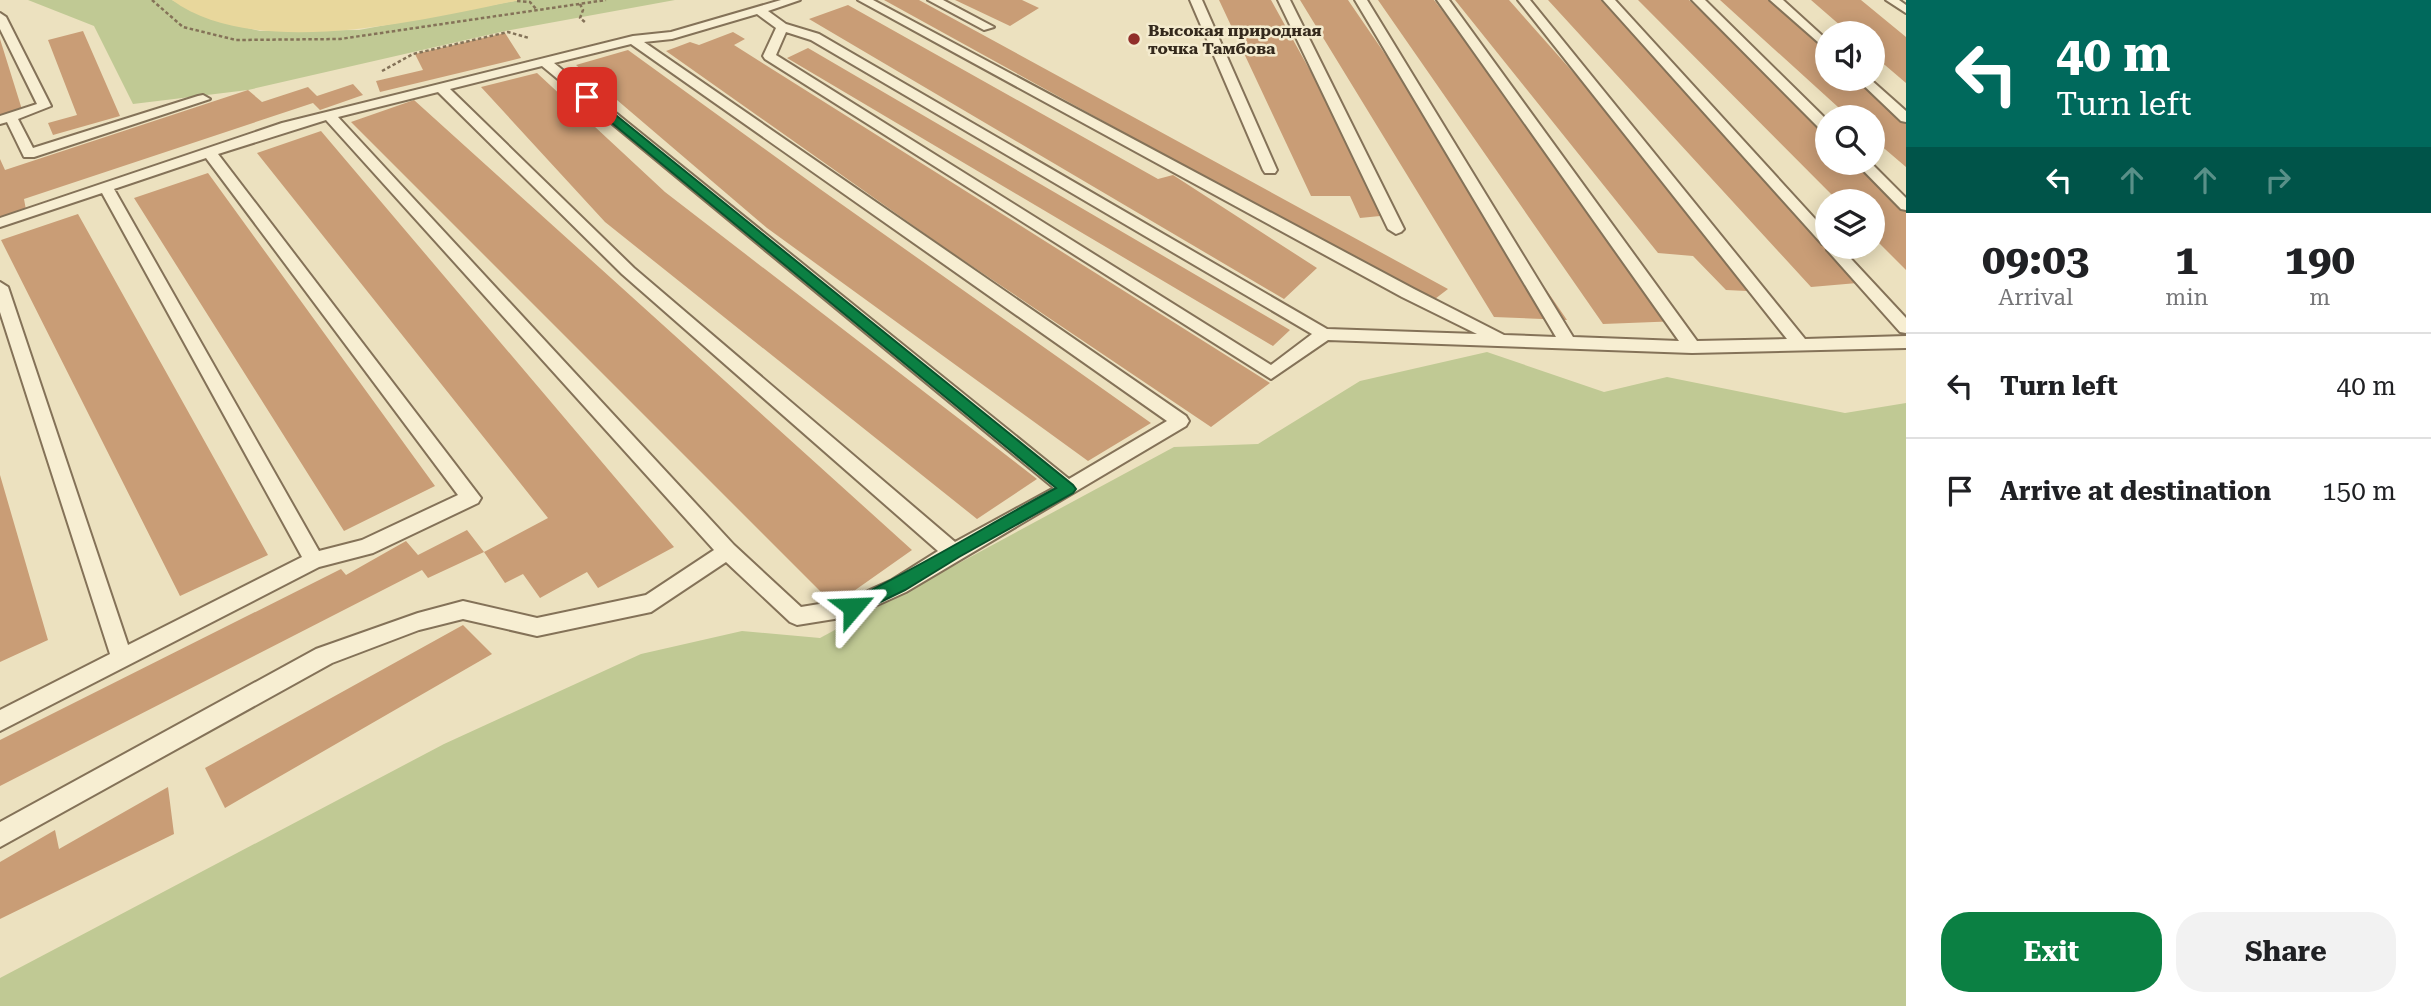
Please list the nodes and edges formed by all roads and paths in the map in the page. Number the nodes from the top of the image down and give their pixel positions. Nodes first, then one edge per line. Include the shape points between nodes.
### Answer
1 (152, 0) edge
2 (606, 0) edge
3 (794, 0) edge
4 (864, 0) edge
5 (934, 0) edge
6 (1196, 0) edge
7 (1284, 0) edge
8 (1361, 0) edge
9 (1443, 0) edge
10 (1524, 0) edge
11 (1609, 0) edge
12 (1698, 0) edge
13 (1776, 0) edge
14 (1892, 0) edge
15 (517, 1) edge
16 (580, 4) junction
17 (538, 10) junction
18 (759, 10) junction
19 (1906, 10) edge
20 (0, 17) edge
21 (782, 27) junction
22 (988, 27) dead end
23 (585, 29) dead end
24 (1815, 35) edge
25 (634, 40) junction
26 (546, 63) junction
27 (440, 88) junction
28 (1876, 91) edge
29 (204, 99) dead end
30 (328, 115) junction
31 (1815, 116) edge
32 (1906, 118) edge
33 (5, 119) edge
34 (209, 152) junction
35 (1270, 170) dead end
36 (1875, 175) edge
37 (106, 187) junction
38 (1906, 206) edge
39 (0, 223) edge
40 (1815, 228) edge
41 (1396, 229) dead end
42 (1843, 259) edge
43 (0, 287) edge
44 (1906, 328) edge
45 (1324, 334) junction
46 (1504, 341) junction
47 (1569, 342) junction
48 (1906, 342) edge
49 (1800, 344) junction
50 (1692, 347) junction
51 (1068, 489) junction
52 (727, 551) junction
53 (953, 552) junction
54 (314, 560) junction
55 (122, 658) junction
56 (0, 721) edge
57 (0, 835) edge

1 - 17 path via 183,27 236,40 340,39
2 - 16 path
3 - 18 lane
4 - 46 lane
5 - 22 lane
6 - 35 lane
7 - 41 lane
8 - 47 lane
9 - 50 lane
10 - 49 lane
11 - 40 lane
12 - 31 lane
13 - 24 lane
14 - 19 lane
15 - 17 path via 530,2
16 - 17 path
16 - 23 path via 580,18 588,24
18 - 21 lane
18 - 25 lane via 672,35
20 - 33 lane via 44,106
21 - 45 lane via 816,37
21 - 45 lane via 769,56 1271,373
25 - 26 lane
25 - 51 lane via 1180,421
26 - 27 lane
26 - 51 lane
27 - 30 lane
27 - 53 lane via 628,271
28 - 32 lane
29 - 33 lane via 29,154
30 - 34 lane
30 - 52 lane
34 - 37 lane
34 - 54 lane via 471,498 366,547
36 - 38 lane
37 - 39 lane
37 - 54 lane
42 - 44 lane
43 - 55 lane
45 - 46 lane
46 - 47 lane
47 - 50 lane
48 - 49 lane
49 - 50 lane
51 - 53 lane
52 - 53 lane via 797,616 853,607 899,586
52 - 57 lane via 651,603 537,627 463,610 324,656
54 - 55 lane
55 - 56 lane

